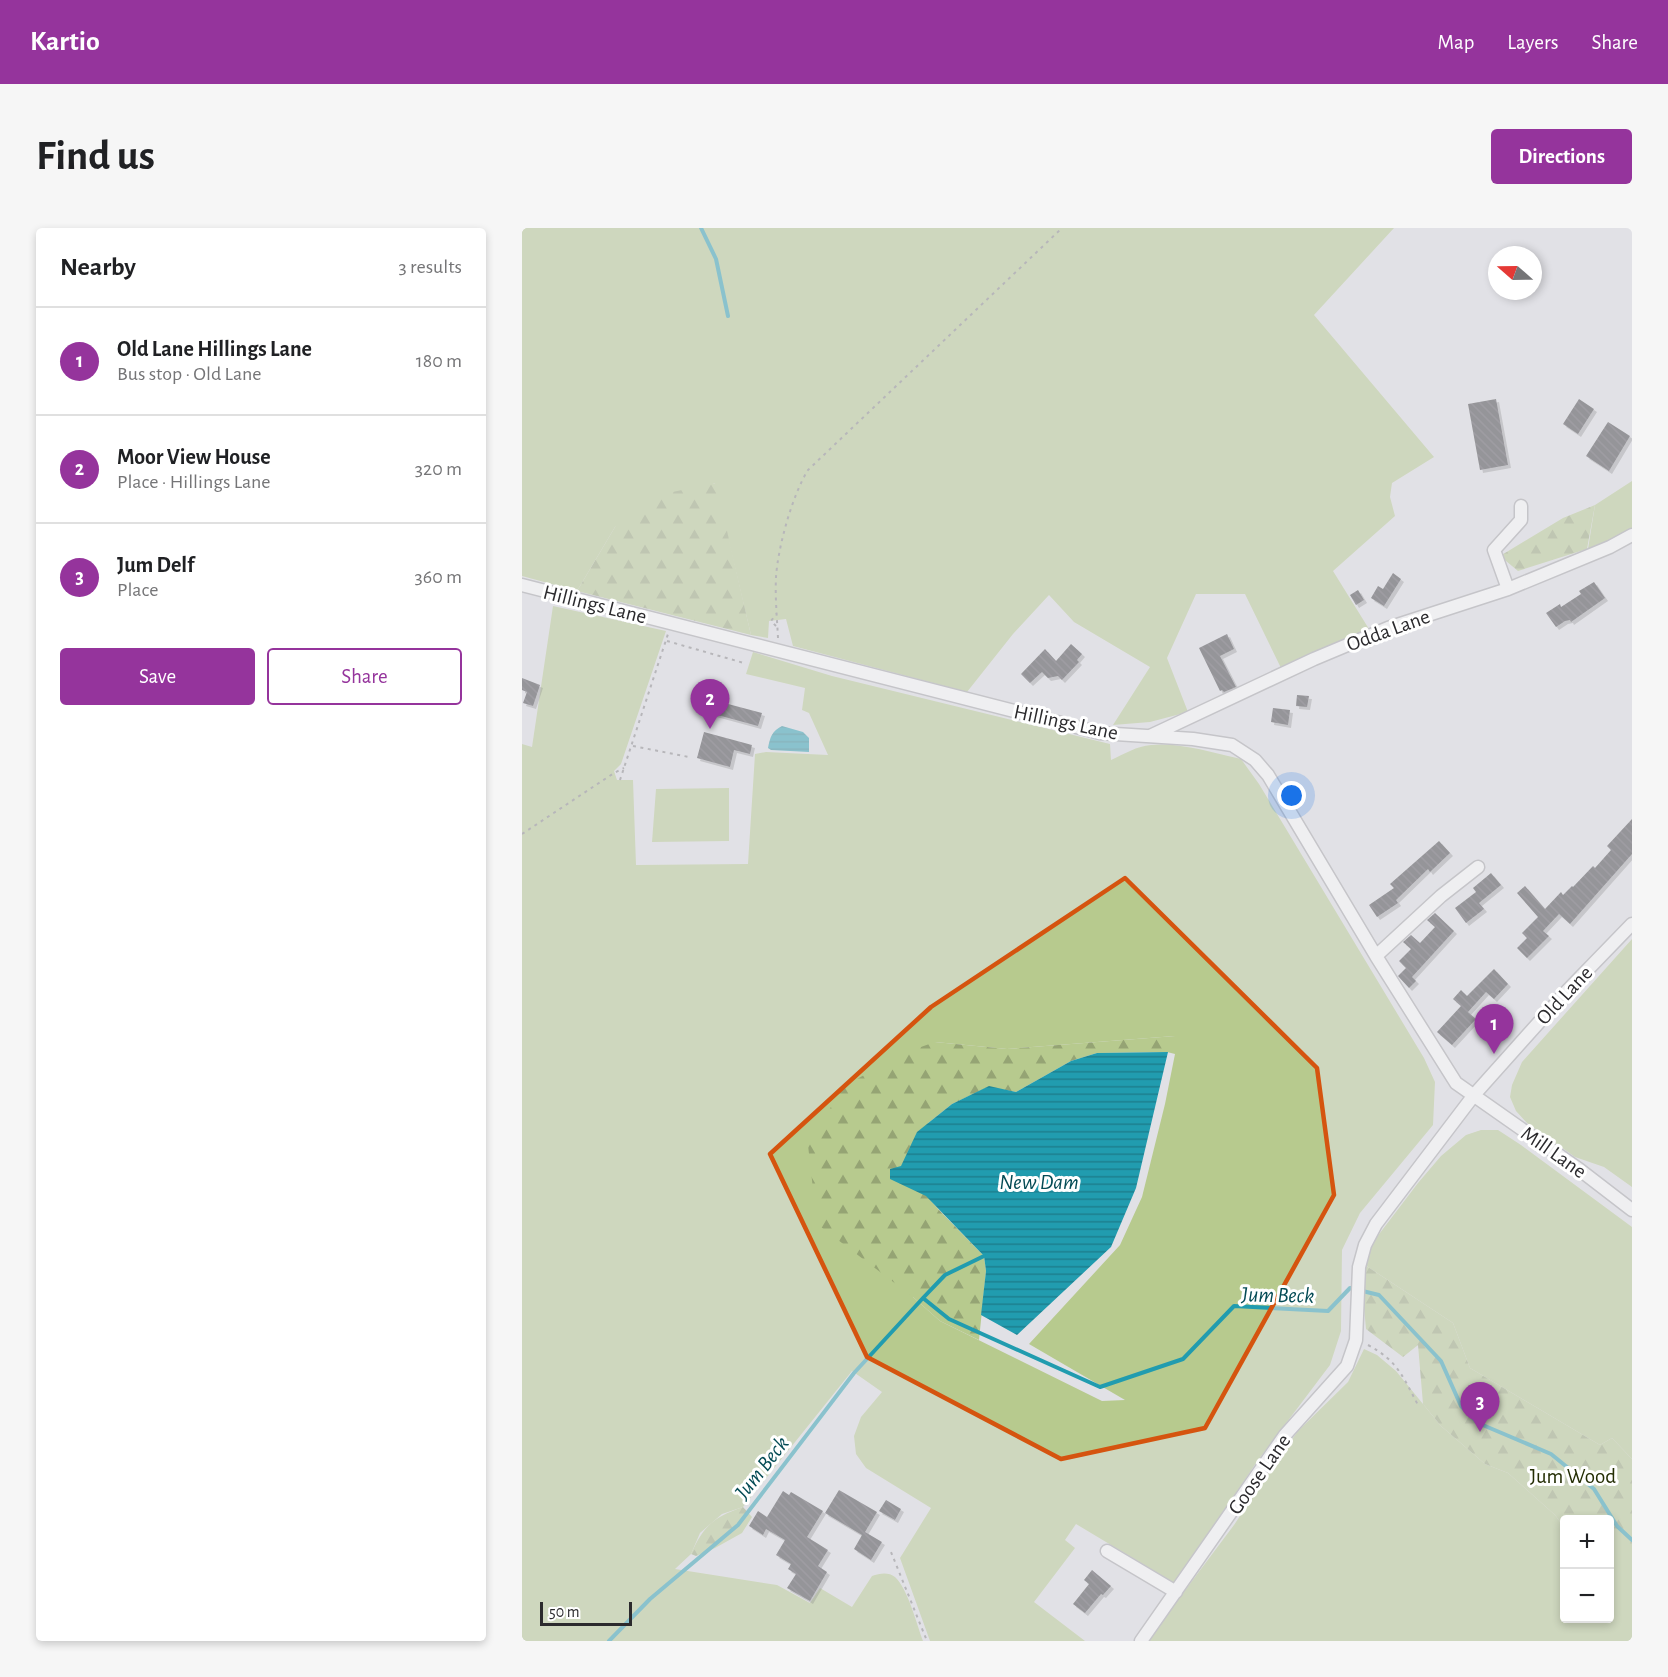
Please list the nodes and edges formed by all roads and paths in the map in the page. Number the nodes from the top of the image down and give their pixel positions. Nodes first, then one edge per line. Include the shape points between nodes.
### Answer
1 (1062, 228) edge
2 (1521, 506) dead end
3 (1632, 535) edge
4 (522, 585) edge
5 (1508, 589) junction
6 (777, 613) junction
7 (778, 628) junction
8 (778, 652) junction
9 (744, 663) dead end
10 (1149, 737) junction
11 (633, 746) junction
12 (689, 757) dead end
13 (624, 768) junction
14 (621, 780) dead end
15 (522, 834) edge
16 (1478, 867) dead end
17 (1632, 924) edge
18 (1376, 956) junction
19 (1474, 1095) junction
20 (1632, 1210) edge
21 (1356, 1340) junction
22 (1418, 1406) dead end
23 (1107, 1551) dead end
24 (891, 1552) dead end
25 (1176, 1592) junction
26 (927, 1641) edge
27 (1141, 1641) edge

1 - 6 path via 808,470 801,480 783,537 776,576
2 - 5 street via 1521,520 1494,550
3 - 5 street, Odda Lane
4 - 8 street, Hillings Lane
5 - 10 street, Odda Lane via 1388,628
6 - 7 path
6 - 7 path via 771,621
7 - 8 path
8 - 10 street, Hillings Lane via 1100,733
9 - 11 path via 667,641
10 - 18 street, Hillings Lane via 1232,745 1256,760
11 - 12 path
11 - 13 path
13 - 14 path
13 - 15 path
16 - 18 street
17 - 19 street, Old Lane
18 - 19 street, Hillings Lane via 1444,1066 1456,1083
19 - 20 street, Mill Lane
19 - 21 street, Goose Lane via 1376,1224 1365,1245 1359,1267
21 - 22 path via 1378,1350 1398,1368
21 - 25 street, Goose Lane via 1347,1366 1285,1435
23 - 25 street
24 - 26 path
25 - 27 street, Goose Lane

